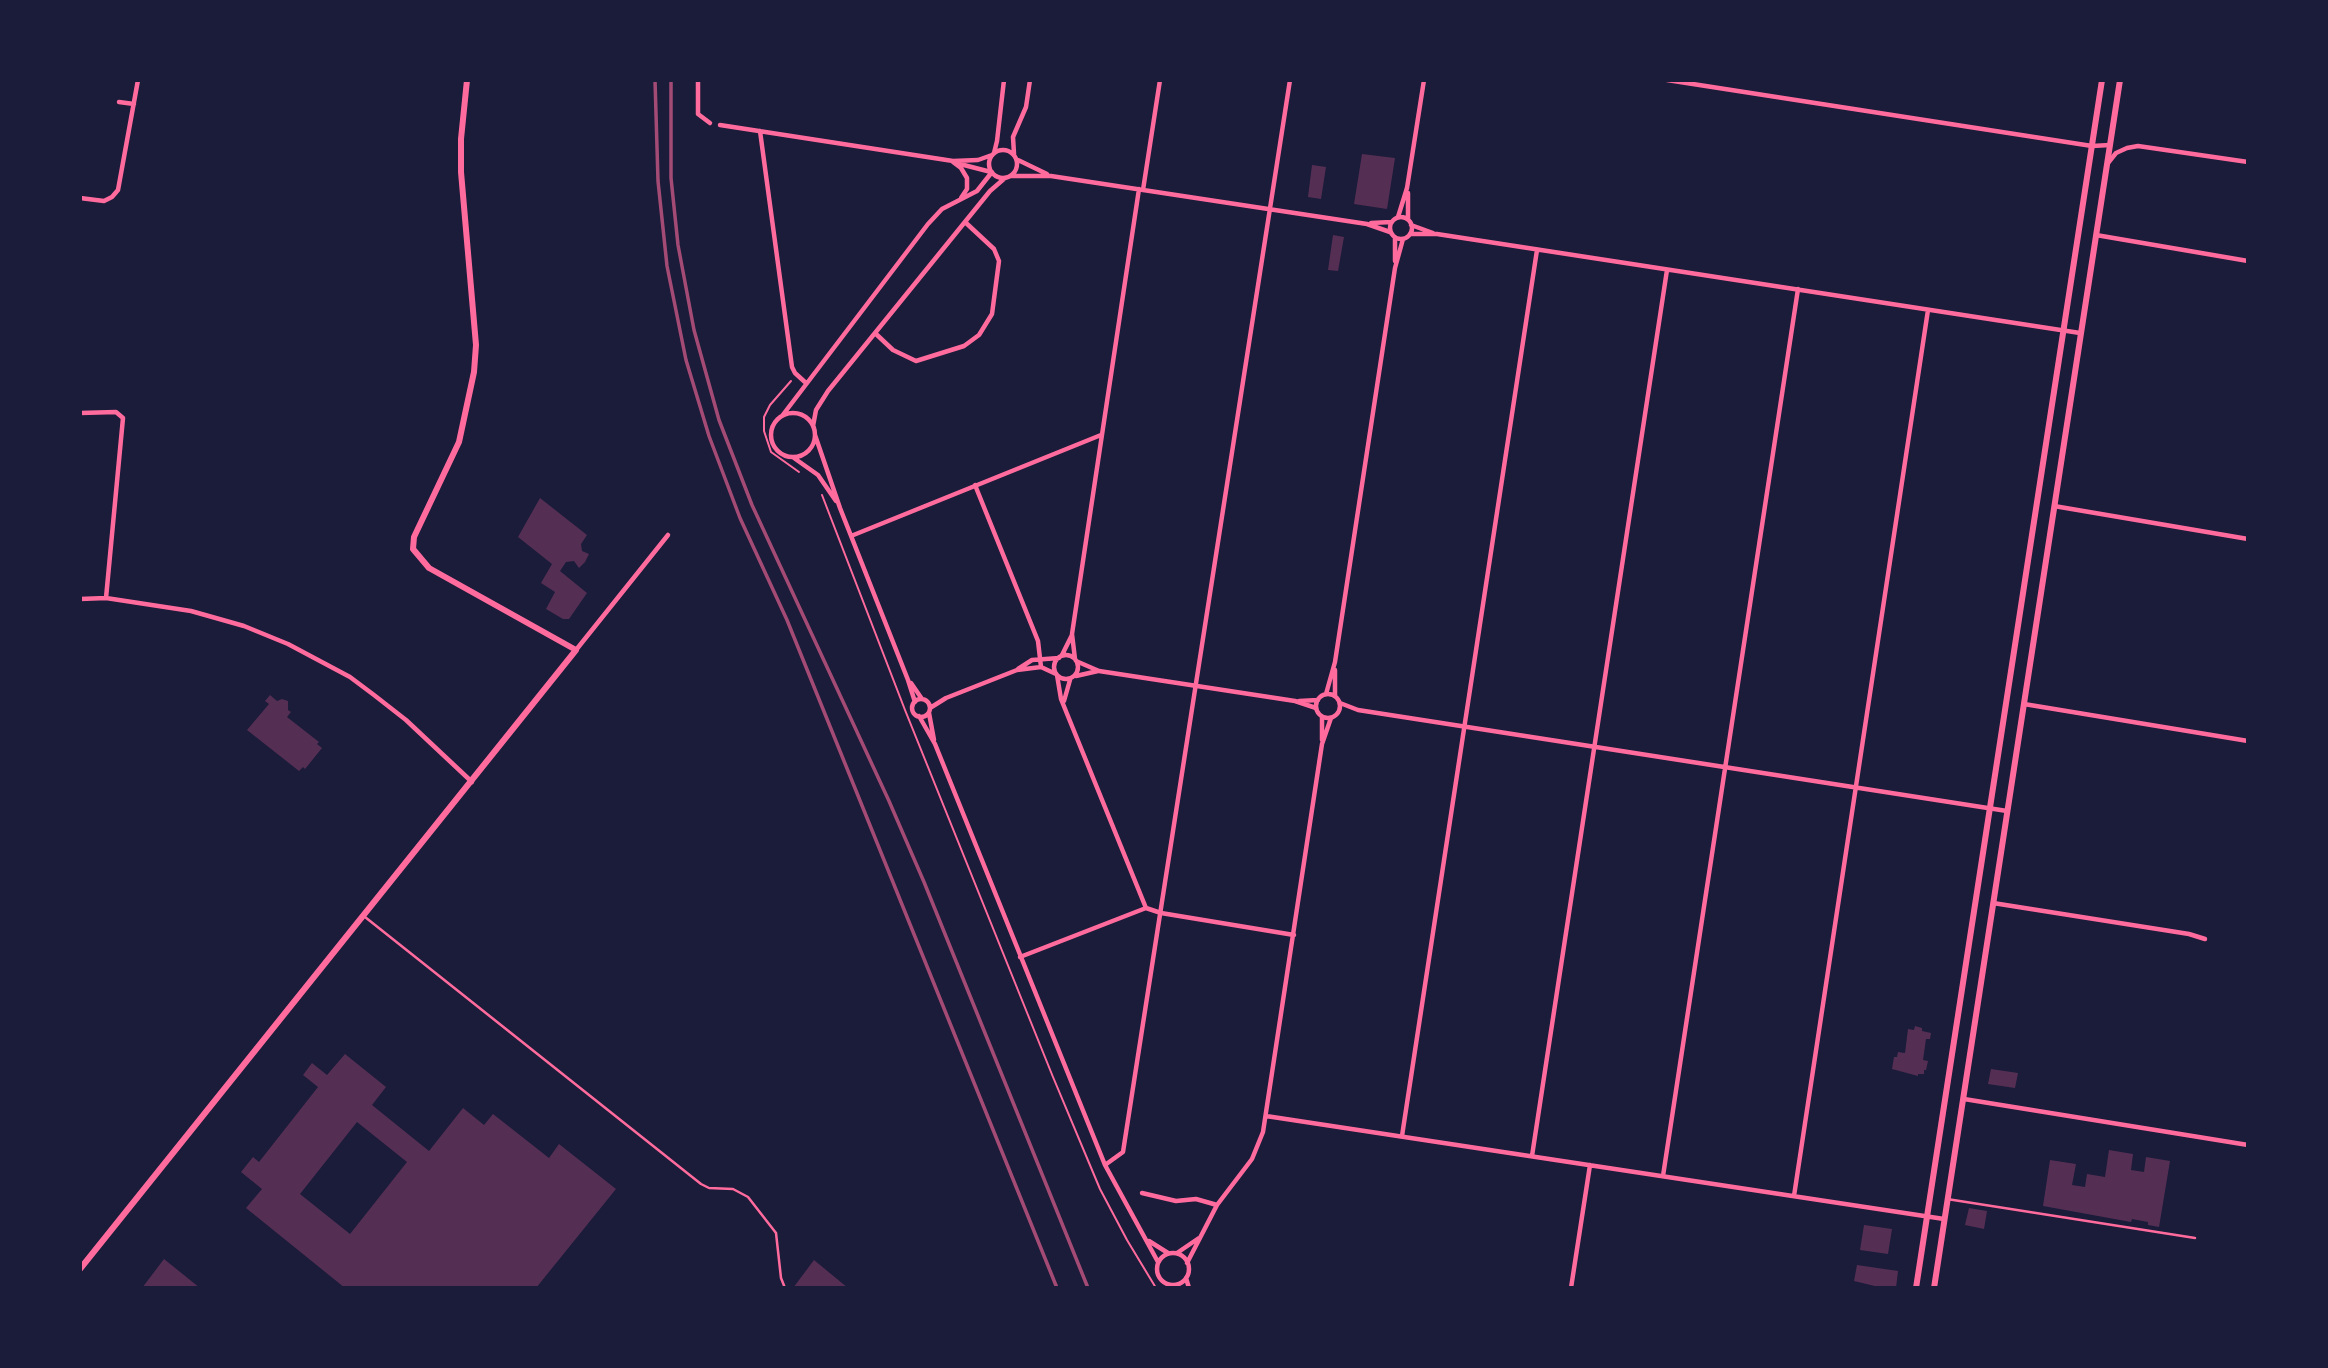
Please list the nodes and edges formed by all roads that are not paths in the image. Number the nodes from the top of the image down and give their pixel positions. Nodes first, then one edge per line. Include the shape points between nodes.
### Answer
1 (138, 80) edge
2 (467, 80) edge
3 (698, 80) edge
4 (1004, 80) edge
5 (1030, 80) edge
6 (1160, 80) edge
7 (1290, 80) edge
8 (1424, 80) edge
9 (1667, 80) edge
10 (2102, 80) edge
11 (2120, 80) edge
12 (119, 102) dead end
13 (134, 104) junction
14 (710, 123) dead end
15 (720, 125) dead end
16 (760, 131) junction
17 (2110, 145) junction
18 (2092, 146) junction
19 (993, 154) junction
20 (1015, 157) junction
21 (953, 161) junction
22 (2248, 162) edge
23 (2106, 165) junction
24 (992, 172) junction
25 (1051, 176) junction
26 (1008, 177) junction
27 (1407, 188) junction
28 (1141, 189) junction
29 (80, 198) edge
30 (959, 200) junction
31 (1269, 208) junction
32 (1398, 217) junction
33 (965, 222) junction
34 (1391, 222) junction
35 (1410, 223) junction
36 (1367, 224) junction
37 (1390, 232) junction
38 (1410, 234) junction
39 (1437, 234) junction
40 (2096, 235) junction
41 (1395, 238) junction
42 (1403, 239) junction
43 (1537, 250) junction
44 (2248, 261) edge
45 (1395, 268) junction
46 (1667, 270) junction
47 (1798, 289) junction
48 (1928, 310) junction
49 (2063, 330) junction
50 (2080, 333) junction
51 (876, 334) junction
52 (806, 383) junction
53 (80, 413) edge
54 (782, 416) junction
55 (813, 426) junction
56 (815, 435) junction
57 (1102, 435) junction
58 (791, 457) junction
59 (975, 485) junction
60 (2054, 506) junction
61 (840, 508) junction
62 (668, 535) dead end
63 (851, 536) junction
64 (2248, 539) edge
65 (106, 598) junction
66 (80, 599) edge
67 (1072, 634) junction
68 (576, 650) junction
69 (1060, 657) junction
70 (1041, 659) junction
71 (1075, 660) junction
72 (1335, 662) junction
73 (1041, 667) junction
74 (1017, 670) junction
75 (1098, 671) junction
76 (1056, 675) junction
77 (1072, 678) junction
78 (908, 680) junction
79 (1195, 687) junction
80 (1326, 694) junction
81 (1335, 696) junction
82 (946, 698) junction
83 (924, 700) junction
84 (1318, 700) junction
85 (1295, 701) junction
86 (915, 702) junction
87 (1340, 703) junction
88 (2024, 704) junction
89 (1064, 706) junction
90 (1316, 708) junction
91 (1358, 710) junction
92 (929, 711) junction
93 (1339, 712) junction
94 (919, 716) junction
95 (1322, 716) junction
96 (1331, 718) junction
97 (1464, 726) junction
98 (2248, 741) edge
99 (934, 744) junction
100 (1322, 744) junction
101 (1595, 747) junction
102 (1726, 767) junction
103 (472, 782) junction
104 (1856, 787) junction
105 (1989, 808) junction
106 (2007, 811) junction
107 (1993, 903) junction
108 (1146, 908) junction
109 (1161, 913) junction
110 (364, 916) junction
111 (1294, 934) junction
112 (2205, 939) dead end
113 (1020, 957) junction
114 (1963, 1098) junction
115 (1266, 1116) junction
116 (1402, 1136) junction
117 (2248, 1145) edge
118 (1532, 1156) junction
119 (1105, 1165) junction
120 (1590, 1165) junction
121 (1663, 1176) junction
122 (1142, 1193) dead end
123 (1794, 1196) junction
124 (1947, 1199) junction
125 (1217, 1205) junction
126 (1927, 1216) junction
127 (1944, 1219) junction
128 (1199, 1238) junction
129 (2195, 1238) dead end
130 (1148, 1241) junction
131 (1169, 1253) junction
132 (1177, 1253) junction
133 (1158, 1262) junction
134 (1187, 1263) junction
135 (80, 1269) edge
136 (1186, 1277) junction
137 (1174, 1286) edge
138 (785, 1287) edge
139 (1189, 1287) edge
140 (1571, 1287) edge
141 (1916, 1287) edge
142 (1934, 1287) edge

1 - 13 street
2 - 68 street via 461,172 476,345 474,372 459,442 414,537 413,550 429,568
3 - 14 street via 698,114
4 - 19 street
5 - 20 street via 1026,107 1013,137
6 - 28 street
7 - 31 street
8 - 27 street
9 - 18 street
10 - 18 street
11 - 17 street
12 - 13 street
13 - 29 street via 117,192 104,201
15 - 16 street
16 - 21 street
16 - 52 street via 792,364
17 - 18 street
17 - 23 street
18 - 49 street
19 - 20 street via 1006,150
19 - 21 street
19 - 24 street
20 - 25 street
20 - 26 street via 1017,168
21 - 24 street
21 - 30 street via 968,183
22 - 23 street via 2138,146 2116,153
23 - 40 street
24 - 26 street
24 - 30 street via 977,191
25 - 26 street
25 - 28 street
26 - 33 street
27 - 32 street
27 - 35 street
28 - 31 street
28 - 57 street
30 - 52 street via 928,224
31 - 36 street
31 - 79 street
32 - 34 street
32 - 35 street
33 - 51 street
33 - 51 street via 994,249 999,261 992,314 979,335 964,346 916,361 893,350
34 - 36 street
34 - 37 street
35 - 38 street
35 - 39 street
36 - 37 street
37 - 41 street
38 - 39 street
38 - 42 street
39 - 43 street
40 - 44 street
40 - 50 street
41 - 42 street
41 - 45 street
42 - 45 street
43 - 46 street
43 - 97 street
45 - 72 street
46 - 47 street
46 - 101 street
47 - 48 street
47 - 102 street
48 - 49 street
48 - 104 street
49 - 50 street
49 - 105 street
50 - 60 street
51 - 55 street via 826,394
52 - 54 street
53 - 65 street via 116,412 122,417
54 - 55 street via 800,414
54 - 58 street via 773,428 772,440 778,451
55 - 56 street
56 - 58 street via 807,452
56 - 61 street
57 - 59 street
57 - 67 street
58 - 61 street via 818,475
59 - 63 street
59 - 70 street
60 - 64 street
60 - 88 street
61 - 63 street
62 - 68 street
63 - 78 street
65 - 66 street
65 - 103 street via 191,611 288,644 350,677 406,720
67 - 69 street
67 - 71 street
68 - 103 street
69 - 70 street
69 - 71 street
69 - 76 street via 1054,664
70 - 73 street
70 - 74 street
71 - 75 street
71 - 77 street via 1077,670
72 - 80 street
72 - 81 street
73 - 74 street
73 - 76 street
74 - 82 street
75 - 77 street
75 - 79 street
76 - 77 street
76 - 89 street
77 - 89 street
78 - 83 street
78 - 86 street
79 - 85 street
79 - 109 street
80 - 81 street
80 - 84 street
81 - 87 street
82 - 83 street
82 - 92 street
83 - 86 street
83 - 92 street
84 - 85 street
84 - 90 street
85 - 90 street
86 - 94 street via 913,710
87 - 91 street
87 - 93 street
88 - 98 street
88 - 106 street
89 - 108 street
90 - 95 street
91 - 93 street
91 - 97 street
92 - 94 street
92 - 99 street
93 - 96 street
94 - 99 street
95 - 96 street
95 - 100 street
96 - 100 street
97 - 101 street
97 - 116 street
99 - 113 street
100 - 111 street
101 - 102 street
101 - 118 street
102 - 104 street
102 - 121 street
103 - 110 street
104 - 105 street
104 - 123 street
105 - 106 street
105 - 126 street
106 - 107 street
107 - 112 street
107 - 114 street
108 - 109 street
108 - 113 street
109 - 111 street
109 - 119 street via 1123,1152
110 - 135 street
110 - 138 lane via 701,1184 748,1196 776,1233
111 - 115 street
113 - 119 street
114 - 117 street
114 - 124 street
115 - 116 street
115 - 125 street via 1252,1159
116 - 118 street
118 - 120 street
119 - 130 street
120 - 121 street
120 - 140 street
121 - 123 street
122 - 125 street
123 - 126 street
124 - 127 street
124 - 129 lane
125 - 128 street
126 - 127 street
126 - 141 street
127 - 142 street
128 - 132 street
128 - 134 street
130 - 131 street
130 - 133 street
131 - 132 street
131 - 133 street
132 - 134 street
133 - 137 street via 1159,1277
134 - 136 street
136 - 137 street
136 - 139 street

